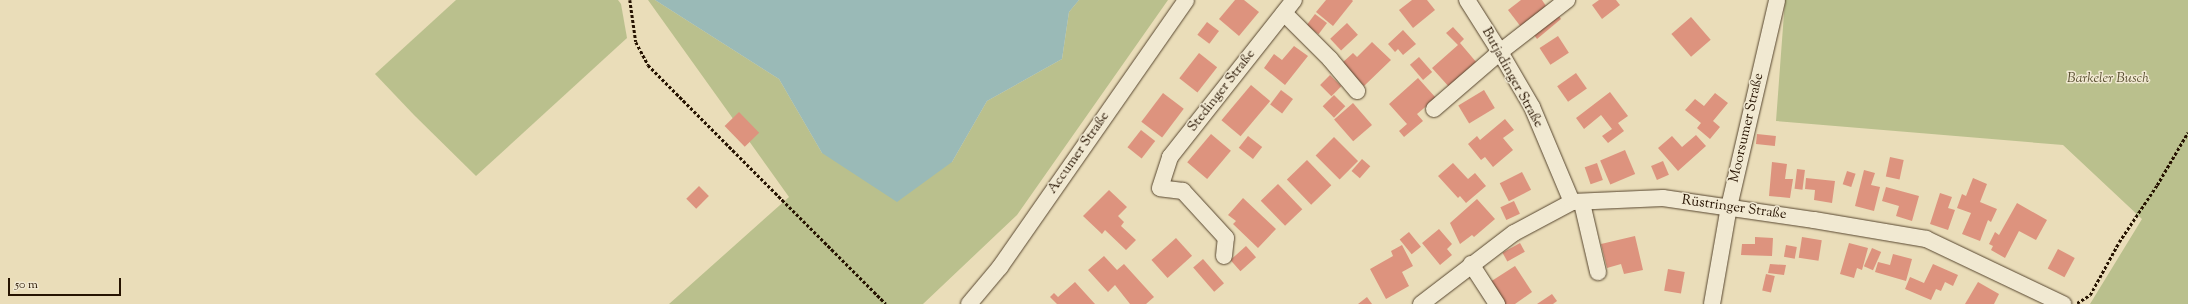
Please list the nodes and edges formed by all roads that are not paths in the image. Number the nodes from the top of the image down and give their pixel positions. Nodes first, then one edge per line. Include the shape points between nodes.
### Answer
1 (1186, 0) edge
2 (1294, 0) edge
3 (1467, 0) edge
4 (1567, 0) edge
5 (1777, 0) edge
6 (1284, 13) junction
7 (1500, 52) junction
8 (1357, 91) dead end
9 (1434, 109) dead end
10 (1577, 202) junction
11 (1729, 207) junction
12 (1224, 256) dead end
13 (1471, 264) junction
14 (1598, 272) dead end
15 (969, 304) edge
16 (1421, 304) edge
17 (1496, 304) edge
18 (1712, 304) edge
19 (2064, 304) edge

1 - 15 street, Accumer Straße via 1000,267
2 - 6 street, Stedinger Straße
3 - 7 street, Butjadinger Straße
4 - 7 street
5 - 11 street, Moorsumer Straße
6 - 8 street via 1330,59
6 - 12 street, Stedinger Straße via 1170,157 1160,188 1183,191 1226,238
7 - 9 street
7 - 10 street, Butjadinger Straße via 1532,107
10 - 11 street, Rüstringer Straße via 1663,198
10 - 13 street, Rüstringer Straße via 1514,233
10 - 14 street, Butjadinger Straße
11 - 18 street, Moorsumer Straße
11 - 19 street, Rüstringer Straße via 1926,239
13 - 16 street, Rüstringer Straße
13 - 17 street

